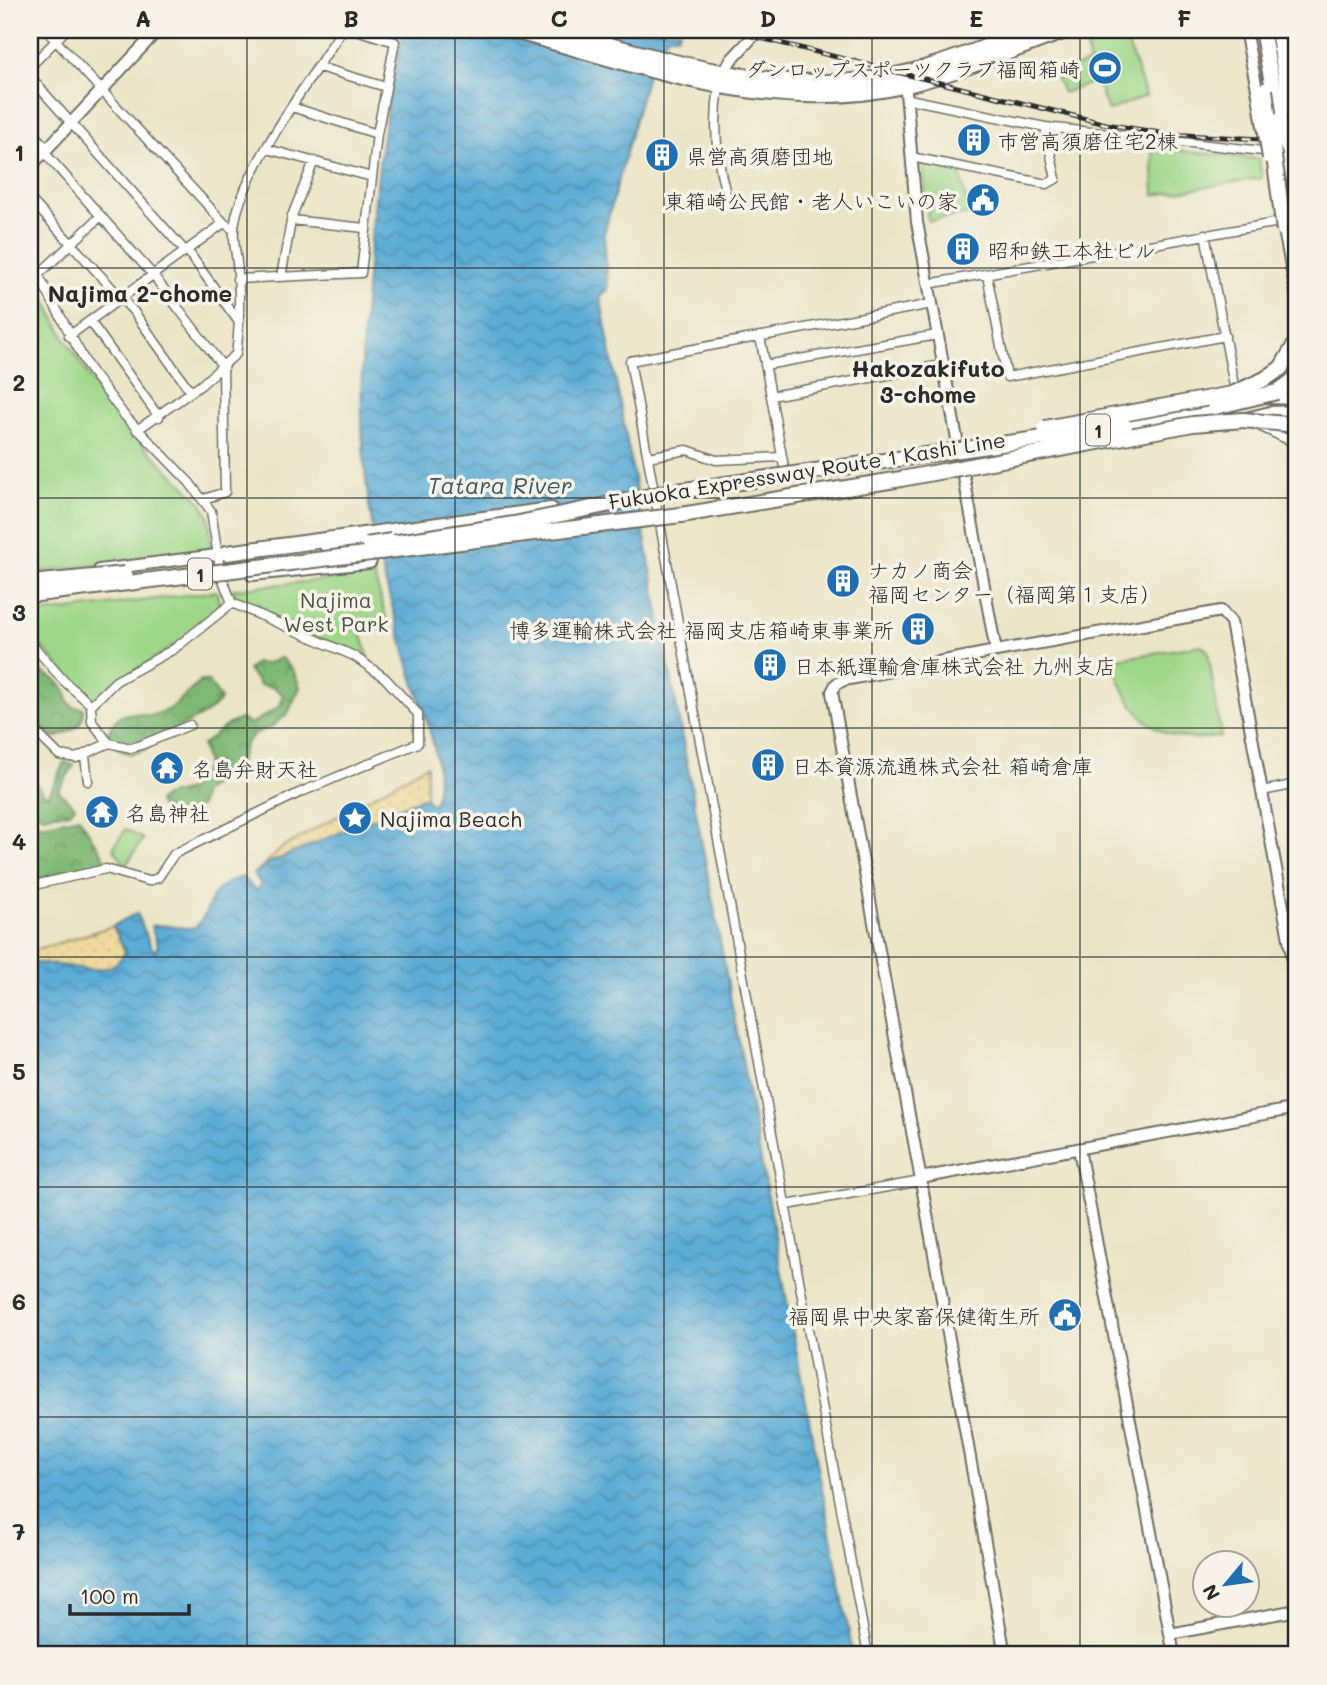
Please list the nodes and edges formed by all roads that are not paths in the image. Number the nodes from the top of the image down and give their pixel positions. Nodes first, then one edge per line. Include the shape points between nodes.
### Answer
1 (46, 30) edge
2 (66, 30) edge
3 (158, 30) edge
4 (342, 30) edge
5 (356, 30) edge
6 (510, 30) edge
7 (555, 30) edge
8 (759, 30) edge
9 (1029, 30) edge
10 (1068, 30) edge
11 (1245, 30) edge
12 (1255, 30) edge
13 (1264, 30) edge
14 (1277, 30) edge
15 (1286, 30) edge
16 (1293, 30) edge
17 (56, 40) junction
18 (656, 63) junction
19 (319, 66) junction
20 (30, 67) edge
21 (723, 72) junction
22 (30, 76) edge
23 (906, 86) junction
24 (386, 87) junction
25 (719, 87) junction
26 (1297, 88) edge
27 (102, 91) junction
28 (292, 107) junction
29 (1279, 120) junction
30 (71, 122) junction
31 (1045, 127) junction
32 (30, 131) edge
33 (377, 134) junction
34 (267, 149) junction
35 (1291, 149) edge
36 (46, 150) junction
37 (911, 157) junction
38 (1297, 157) edge
39 (314, 161) junction
40 (31, 163) edge
41 (372, 177) junction
42 (726, 194) dead end
43 (1297, 195) edge
44 (30, 198) edge
45 (101, 216) junction
46 (291, 220) junction
47 (1297, 220) edge
48 (224, 223) junction
49 (365, 228) junction
50 (234, 230) junction
51 (1284, 230) junction
52 (1205, 234) junction
53 (71, 244) junction
54 (186, 251) junction
55 (1297, 255) edge
56 (30, 260) edge
57 (38, 275) junction
58 (153, 275) junction
59 (987, 275) junction
60 (281, 277) junction
61 (237, 279) junction
62 (928, 284) junction
63 (121, 298) junction
64 (1297, 298) edge
65 (932, 304) junction
66 (90, 321) junction
67 (238, 321) junction
68 (937, 335) junction
69 (69, 336) junction
70 (1225, 336) junction
71 (760, 337) junction
72 (1297, 341) edge
73 (765, 365) junction
74 (942, 365) junction
75 (223, 367) junction
76 (1297, 381) edge
77 (191, 392) junction
78 (771, 396) junction
79 (1269, 398) junction
80 (1297, 399) edge
81 (1237, 401) junction
82 (1297, 411) edge
83 (159, 417) junction
84 (1250, 418) junction
85 (1297, 424) edge
86 (137, 430) junction
87 (1297, 444) edge
88 (958, 452) junction
89 (648, 457) junction
90 (782, 457) junction
91 (899, 457) junction
92 (1006, 459) junction
93 (961, 465) junction
94 (786, 479) junction
95 (647, 496) junction
96 (204, 499) junction
97 (674, 513) junction
98 (367, 548) junction
99 (222, 554) junction
100 (240, 573) joint
101 (221, 575) junction
102 (30, 581) edge
103 (30, 597) edge
104 (232, 603) junction
105 (30, 642) edge
106 (996, 651) junction
107 (91, 705) junction
108 (190, 724) dead end
109 (39, 736) dead end
110 (109, 743) junction
111 (85, 756) junction
112 (88, 781) dead end
113 (1297, 784) edge
114 (1262, 791) junction
115 (30, 886) edge
116 (1297, 983) edge
117 (1297, 1108) edge
118 (1079, 1149) junction
119 (920, 1178) junction
120 (787, 1205) junction
121 (1297, 1610) edge
122 (1170, 1634) junction
123 (869, 1655) edge
124 (1005, 1655) edge
125 (1174, 1655) edge

1 - 17 street
2 - 17 street
3 - 27 street
4 - 19 street
5 - 24 street via 395,42
6 - 18 highway
7 - 18 highway
8 - 21 street
9 - 23 highway
10 - 23 highway
11 - 51 street, bridge
12 - 51 highway, bridge
13 - 29 highway
13 - 35 street
14 - 35 highway
14 - 38 street
15 - 26 highway
16 - 26 street
17 - 20 street
17 - 27 street
18 - 21 highway
18 - 25 highway
19 - 24 street
19 - 28 street
21 - 23 highway via 805,83
21 - 25 street
22 - 30 street
23 - 25 highway via 800,96
23 - 31 street
23 - 37 street
24 - 33 street
25 - 42 street via 714,118
27 - 30 street
27 - 48 street
28 - 33 street
28 - 34 street
29 - 43 highway, bridge
29 - 55 highway, bridge
30 - 36 street
30 - 54 street
31 - 35 street via 1230,150
31 - 37 street via 1056,179 1047,184
32 - 36 street
33 - 41 street
34 - 39 street
34 - 50 street
35 - 47 street
36 - 40 street
36 - 45 street
37 - 62 street
39 - 41 street
39 - 46 street
41 - 49 street
44 - 53 street
45 - 53 street
45 - 58 street
46 - 49 street
46 - 60 street
47 - 52 street
48 - 50 street
48 - 54 street
49 - 60 street via 360,273
50 - 61 street
51 - 64 street
52 - 59 street
52 - 70 street
53 - 57 street
53 - 63 street
54 - 58 street
54 - 67 street
56 - 57 street
57 - 69 street
58 - 63 street
58 - 75 street
59 - 62 street
59 - 70 street via 1007,377
60 - 61 street
61 - 67 street
62 - 65 street
63 - 66 street
63 - 77 street
65 - 68 street
65 - 71 street
66 - 69 street
66 - 83 street
67 - 75 street via 236,354
68 - 73 street
68 - 74 street
69 - 86 street
70 - 81 street
71 - 73 street
71 - 89 street via 630,361
72 - 91 highway, bridge via 1281,368 1232,394
73 - 78 street
74 - 78 street
74 - 88 street
75 - 77 street
75 - 96 street via 226,492
76 - 79 street
76 - 92 highway, bridge via 1261,398 1032,441
77 - 83 street
78 - 90 street
79 - 80 street
79 - 81 street
81 - 88 street
82 - 84 street
83 - 86 street
84 - 87 street
84 - 93 street
85 - 91 highway, Fukuoka Expressway Route 1 Kashi Line / 1, bridge via 1205,416
85 - 92 highway, Fukuoka Expressway Route 1 Kashi Line / 1, bridge via 1223,420
86 - 96 street
88 - 93 street
88 - 94 street
89 - 90 street via 687,450 716,460
89 - 120 street
90 - 94 street
91 - 95 highway, Fukuoka Expressway Route 1 Kashi Line / 1, bridge
92 - 97 highway, Fukuoka Expressway Route 1 Kashi Line / 1, bridge
93 - 97 street
93 - 106 street
94 - 98 street, bridge
95 - 98 highway, bridge
95 - 102 highway, Fukuoka Expressway Route 1 Kashi Line / 1, bridge via 514,524 369,547
96 - 99 street
97 - 98 highway, bridge via 634,529
97 - 103 highway, Fukuoka Expressway Route 1 Kashi Line / 1, bridge
98 - 99 highway
98 - 100 highway
99 - 101 street
99 - 102 street
100 - 101 street
101 - 103 street
101 - 104 street
104 - 107 street via 174,649 116,681
104 - 115 street via 301,639 354,656 384,678 418,714 418,743 299,793 174,854 158,878 148,881 106,869
105 - 107 street
106 - 114 street via 1221,611 1231,622
106 - 119 street via 844,680 832,692
107 - 110 street via 92,722
108 - 110 street via 131,748
109 - 111 street via 59,755
110 - 111 street
111 - 112 street
113 - 114 street
114 - 116 street
117 - 118 street
118 - 119 street
118 - 122 street
119 - 120 street
119 - 124 street
120 - 123 street
121 - 122 street
122 - 125 street

